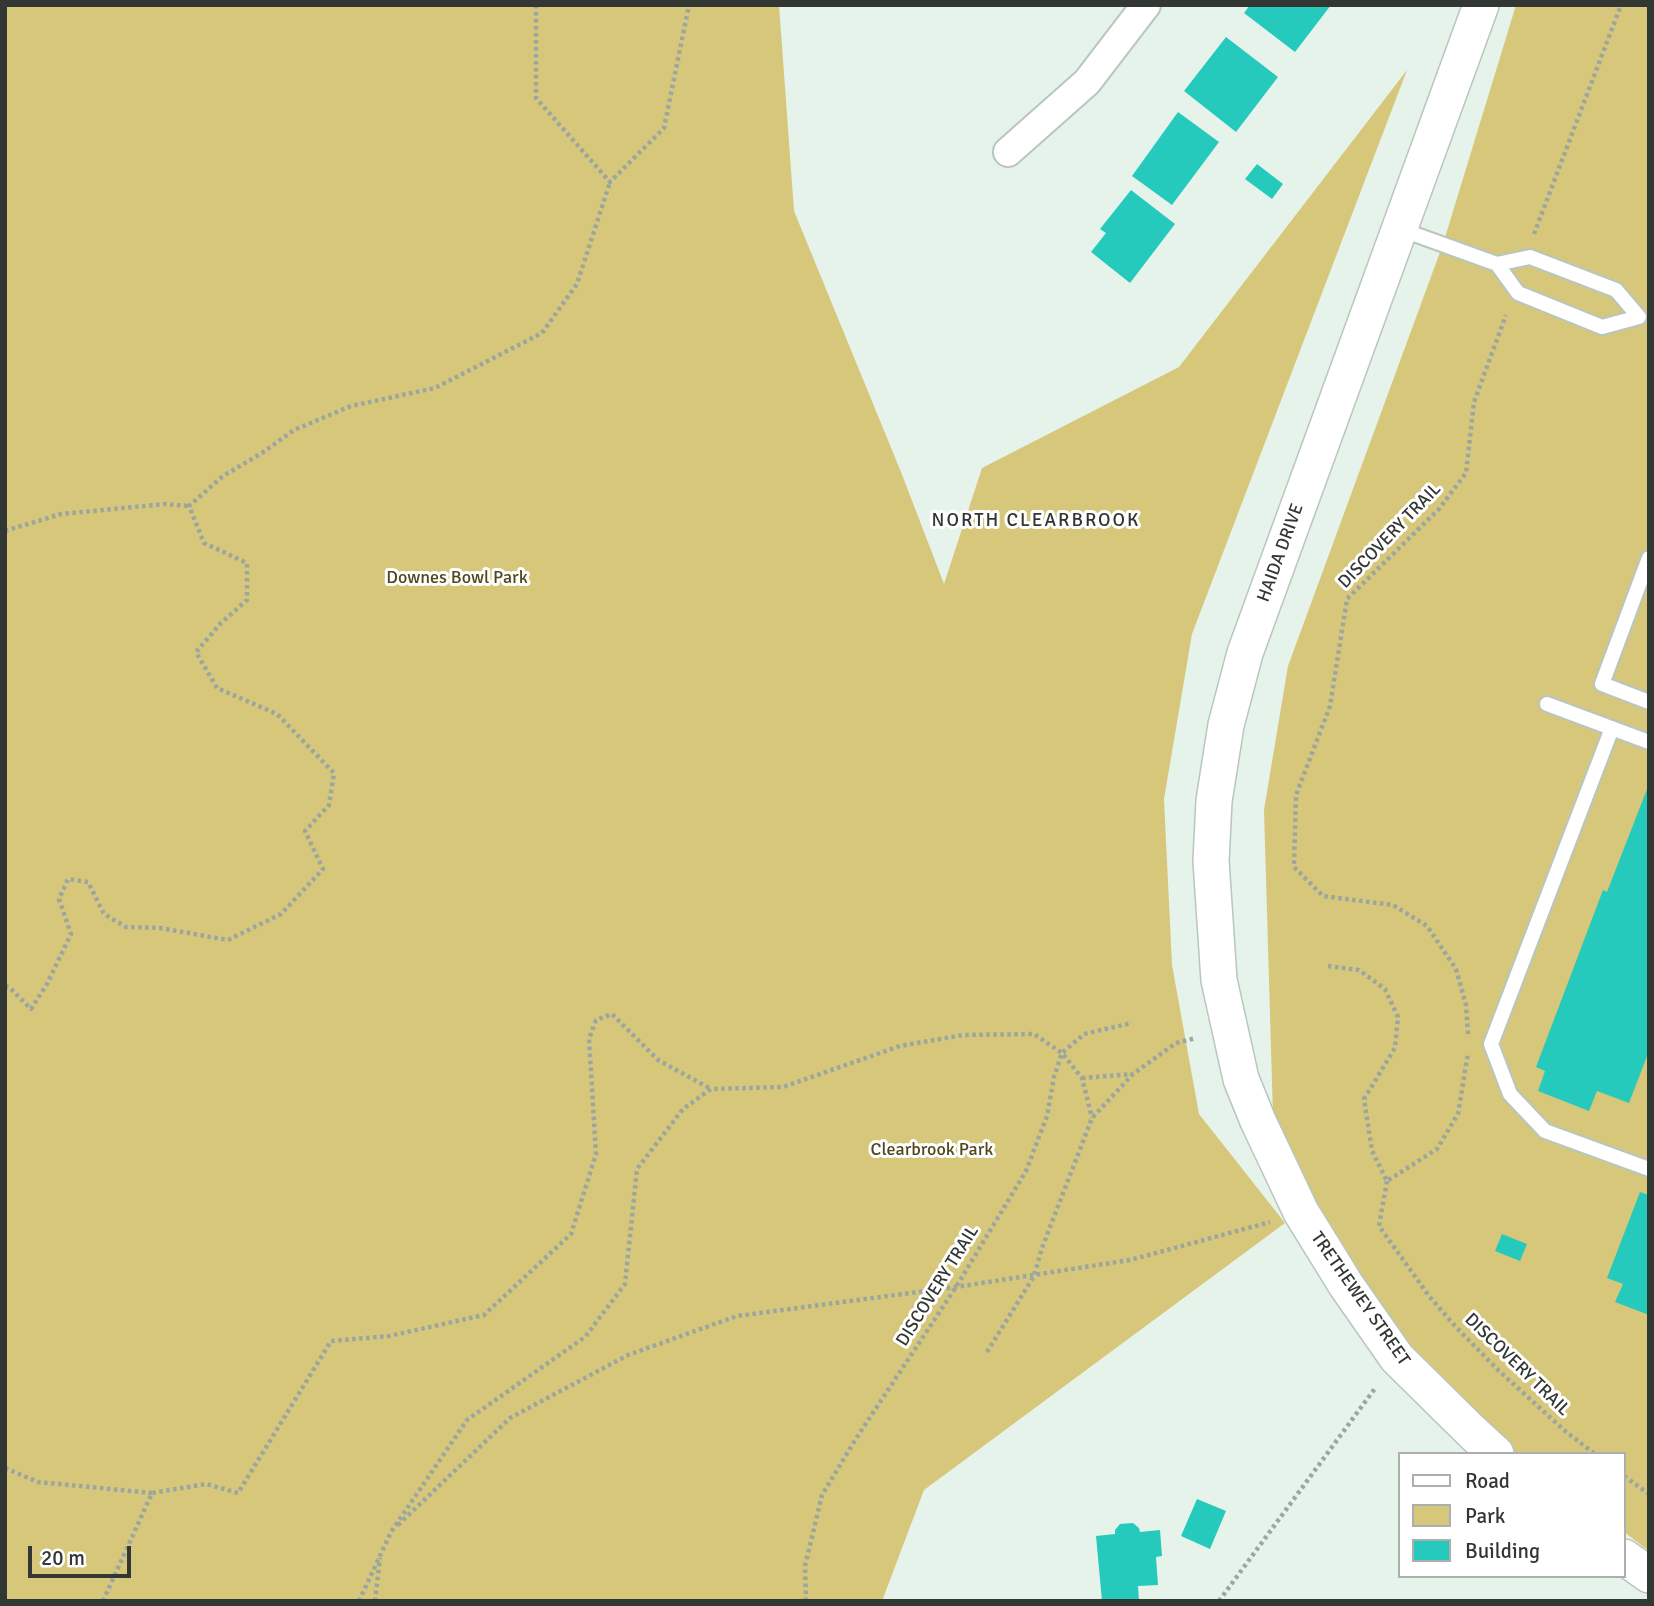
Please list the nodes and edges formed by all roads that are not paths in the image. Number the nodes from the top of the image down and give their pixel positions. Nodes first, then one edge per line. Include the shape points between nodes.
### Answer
1 (1146, 5) edge
2 (1481, 5) edge
3 (1008, 152) dead end
4 (1400, 229) junction
5 (1497, 264) junction
6 (1644, 319) edge
7 (1649, 558) edge
8 (1649, 702) edge
9 (1547, 704) dead end
10 (1612, 728) junction
11 (1649, 742) edge
12 (1258, 1121) joint
13 (1647, 1164) edge
14 (1494, 1452) edge
15 (1626, 1558) edge
16 (1649, 1575) edge

1 - 3 street via 1087,82
2 - 4 street, HAIDA DRIVE
4 - 5 lane
4 - 12 street, HAIDA DRIVE via 1245,653 1226,725 1214,801 1212,861 1219,980 1241,1079
5 - 6 lane via 1530,257 1616,290
5 - 6 lane via 1518,293 1602,327
7 - 8 lane via 1602,684
9 - 10 lane
10 - 11 lane
10 - 13 lane via 1491,1044 1510,1094 1545,1130
12 - 14 street, TRETHEWEY STREET via 1301,1212 1397,1358
15 - 16 street

